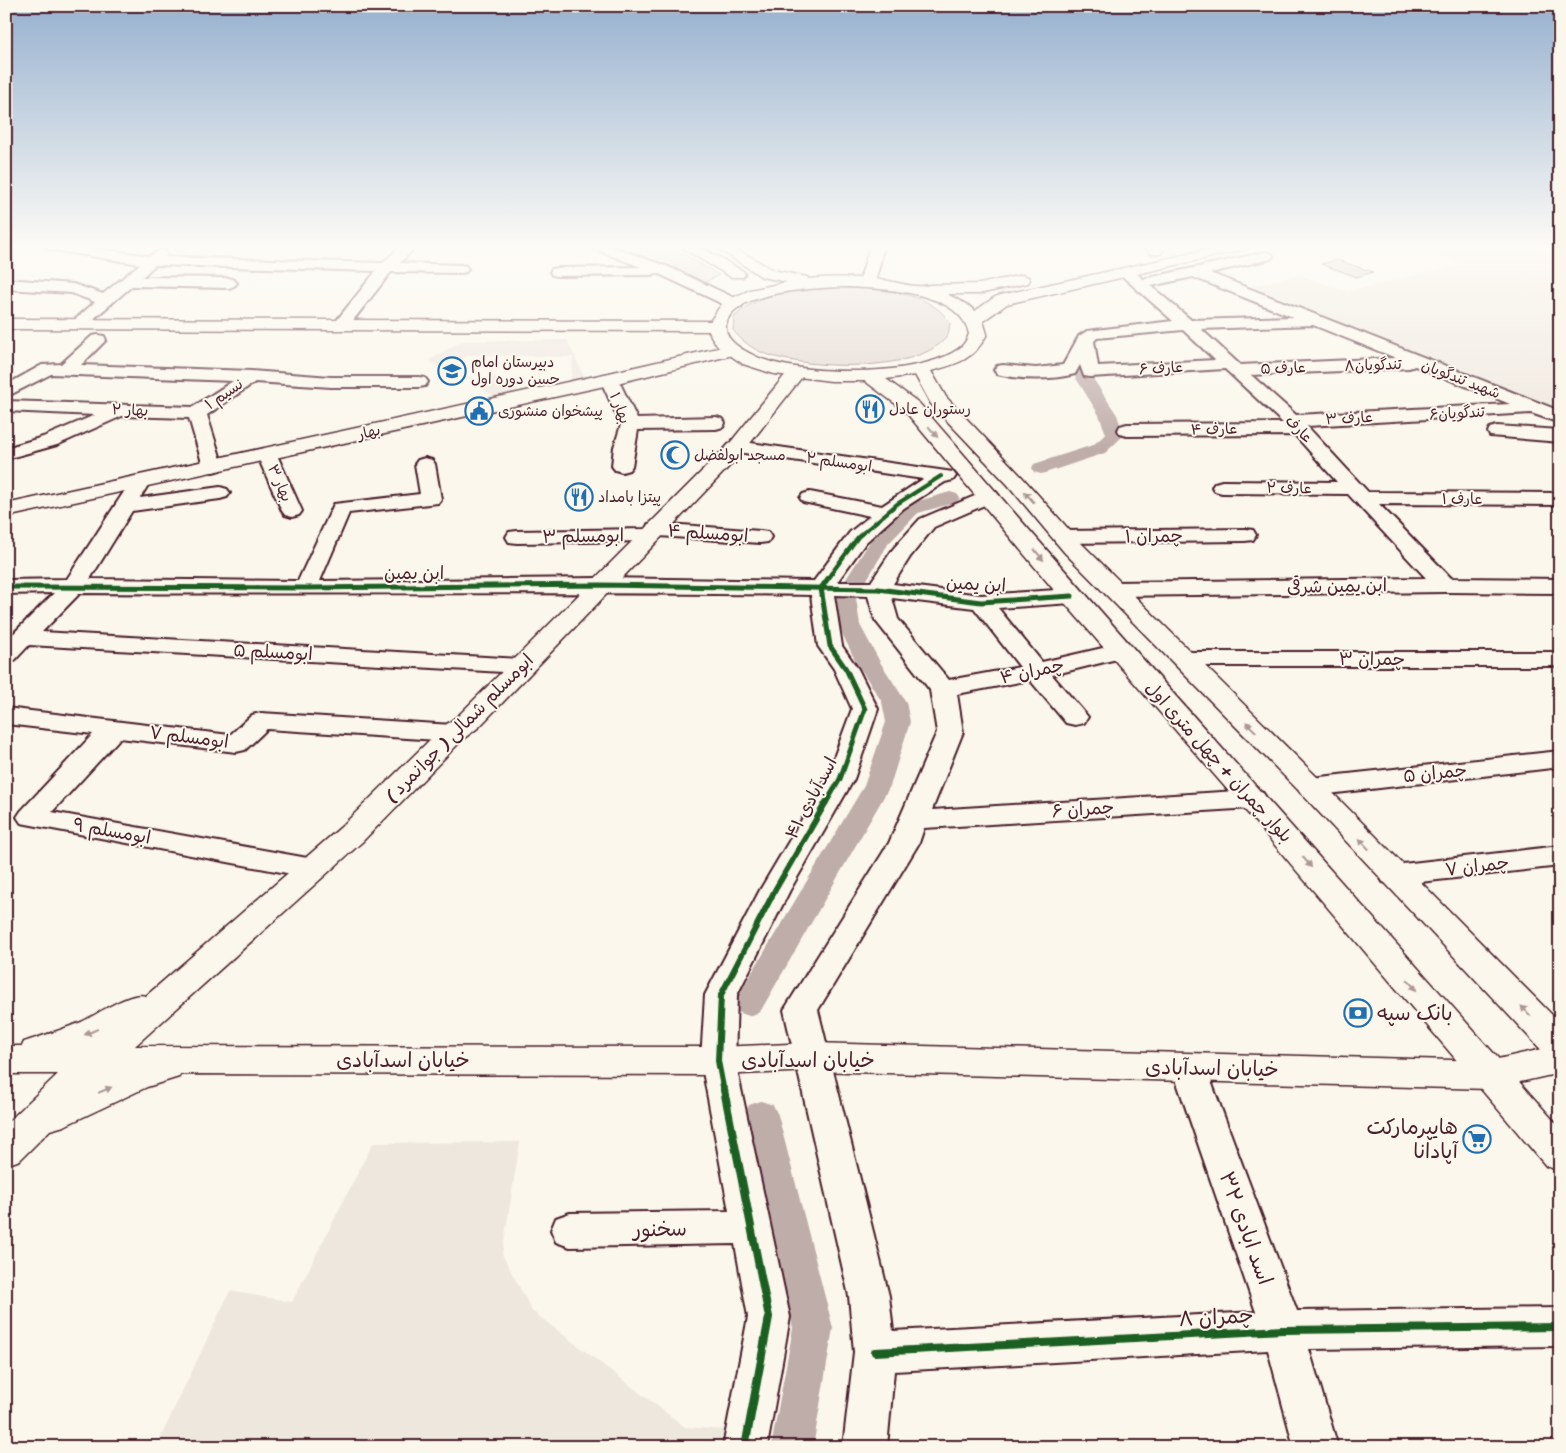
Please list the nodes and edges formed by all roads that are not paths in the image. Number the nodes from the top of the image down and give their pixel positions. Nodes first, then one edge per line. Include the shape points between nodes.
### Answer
1 (89, 314) edge
2 (350, 314) edge
3 (724, 314) edge
4 (968, 314) edge
5 (982, 314) edge
6 (1174, 314) edge
7 (1301, 314) edge
8 (974, 320) junction
9 (1319, 321) junction
10 (6, 324) edge
11 (78, 324) junction
12 (341, 325) junction
13 (1187, 325) junction
14 (716, 326) junction
15 (98, 340) dead end
16 (1085, 340) junction
17 (731, 350) junction
18 (1418, 363) junction
19 (1234, 367) junction
20 (1328, 367) joint
21 (66, 369) junction
22 (921, 370) junction
23 (1003, 370) dead end
24 (796, 372) junction
25 (251, 376) junction
26 (871, 377) junction
27 (609, 379) junction
28 (419, 382) dead end
29 (6, 392) edge
30 (6, 406) edge
31 (1536, 409) junction
32 (122, 410) junction
33 (197, 412) junction
34 (1408, 415) joint
35 (1560, 418) edge
36 (716, 423) dead end
37 (630, 424) junction
38 (1296, 425) junction
39 (1127, 430) dead end
40 (1497, 432) dead end
41 (1560, 436) edge
42 (737, 447) junction
43 (8, 454) dead end
44 (267, 455) junction
45 (425, 464) dead end
46 (213, 466) junction
47 (622, 466) dead end
48 (940, 476) junction
49 (140, 482) junction
50 (980, 486) junction
51 (1222, 487) dead end
52 (220, 493) dead end
53 (1360, 493) junction
54 (810, 498) dead end
55 (1560, 499) edge
56 (125, 506) junction
57 (6, 511) edge
58 (292, 511) dead end
59 (886, 513) junction
60 (652, 532) junction
61 (1245, 535) dead end
62 (517, 537) dead end
63 (760, 537) dead end
64 (1064, 537) junction
65 (600, 585) junction
66 (1445, 585) junction
67 (74, 586) junction
68 (1560, 586) edge
69 (6, 587) edge
70 (306, 588) junction
71 (821, 588) junction
72 (878, 589) junction
73 (1114, 589) junction
74 (1072, 596) junction
75 (981, 602) junction
76 (25, 638) junction
77 (1120, 651) junction
78 (6, 655) edge
79 (1184, 659) junction
80 (1560, 659) edge
81 (521, 666) junction
82 (1036, 671) junction
83 (943, 689) junction
84 (6, 716) edge
85 (1075, 717) dead end
86 (114, 728) junction
87 (453, 733) junction
88 (1560, 759) edge
89 (1311, 787) junction
90 (1253, 799) junction
91 (914, 820) junction
92 (1560, 856) edge
93 (313, 868) junction
94 (1394, 875) junction
95 (180, 985) junction
96 (1560, 1046) edge
97 (812, 1057) junction
98 (97, 1059) junction
99 (188, 1059) junction
100 (1560, 1059) edge
101 (9, 1060) edge
102 (718, 1061) junction
103 (1189, 1068) junction
104 (1489, 1075) junction
105 (18, 1138) edge
106 (1560, 1155) edge
107 (751, 1227) junction
108 (570, 1230) dead end
109 (1560, 1326) edge
110 (1283, 1330) junction
111 (875, 1352) junction
112 (745, 1447) edge
113 (865, 1447) edge
114 (1316, 1447) edge

1 - 11 street
2 - 12 street
3 - 14 main road
4 - 8 main road
5 - 8 main road
6 - 13 street, عارف
7 - 9 street, شهید تندگویان
8 - 22 main road via 978,334 970,348 951,360
9 - 13 street
9 - 18 street, شهید تندگویان
10 - 11 main road
11 - 12 main road
12 - 14 main road
13 - 16 street via 1093,334
13 - 19 street, عارف
14 - 17 main road via 720,338
15 - 21 street
16 - 19 street, عارف ۶ via 1090,372
16 - 23 street via 1068,370
17 - 24 main road via 757,363
17 - 27 main road, بهار
18 - 20 street, تندگویان۸
18 - 31 street, شهید تندگویان
19 - 20 street, عارف ۵
19 - 38 street, عارف
21 - 25 street
21 - 29 street via 48,369
22 - 26 main road
64 -> 22 main road via 938,400
24 - 26 main road
24 - 42 main road, ابومسلم شمالی ( جوانمرد )
25 - 28 street via 331,382
25 - 33 street, نسیم ۱
26 -> 50 main road, بلوار چمران + چهل متری اول via 912,407
27 - 37 street, بهار ۱
27 - 44 main road, بهار
30 - 32 street, بهار ۲
31 - 34 street, تندگویان۶
31 - 35 street, شهید تندگویان
32 - 33 street, بهار ۲
32 - 43 street via 50,441
33 - 46 street
34 - 38 street, عارف ۳
36 - 37 street
37 - 47 street, بهار ۱
38 - 39 street, عارف ۴
38 - 53 street, عارف
40 - 41 street
42 - 48 street, ابومسلم ۲
42 - 60 main road, ابومسلم شمالی ( جوانمرد )
44 - 46 main road, بهار
44 - 58 street, بهار ۳
45 - 70 street via 431,499 341,508
46 - 49 main road, بهار
48 - 50 street, ابومسلم ۲
48 - 59 street
49 - 56 street
49 - 57 main road, بهار
50 - 72 street via 927,524 901,554
50 -> 74 main road, بلوار چمران + چهل متری اول
51 - 53 street, عارف ۲
52 - 56 street
53 - 55 street, عارف ۱
53 - 66 street, عارف
54 - 59 street
56 - 67 street
59 - 71 street via 858,537
60 - 62 street, ابومسلم ۳
60 - 63 street, ابومسلم ۴
60 - 65 main road, ابومسلم شمالی ( جوانمرد )
61 - 64 street, چمران ۱
64 - 73 main road
65 - 70 street, ابن یمین
65 - 71 street, ابن یمین
65 - 81 main road, ابومسلم شمالی ( جوانمرد )
66 - 68 street, ابن یمین شرقی
66 - 73 street, ابن یمین شرقی
67 - 69 street, ابن یمین
67 - 70 street, ابن یمین
67 - 76 street
71 - 72 street, ابن یمین
71 - 102 street, اسدآبادی ۴۱ via 830,646 846,669 865,709 840,779 721,995
72 - 75 street, ابن یمین
72 - 83 street via 886,620
73 - 79 main road
74 - 75 street, ابن یمین
74 - 77 main road, بلوار چمران + چهل متری اول
75 - 82 street
76 - 78 street
76 - 81 street, ابومسلم ۵
77 - 82 street, چمران ۴
77 - 90 main road, بلوار چمران + چهل متری اول
79 - 80 street, چمران ۳
89 -> 79 main road
81 - 87 main road, ابومسلم شمالی ( جوانمرد ) via 469,721
82 - 83 street, چمران ۴
82 - 85 street
83 - 91 street via 950,732
84 - 86 street, ابومسلم ۷
86 - 87 street, ابومسلم ۷ via 236,744 261,721
86 - 93 street, ابومسلم ۹ via 31,817
87 - 93 main road, ابومسلم شمالی ( جوانمرد ) via 351,836
88 - 89 street, چمران ۵
94 -> 89 main road
90 - 91 street, چمران ۶
90 -> 104 main road, بلوار چمران + چهل متری اول
91 - 97 street via 904,844 801,1010
92 - 94 street, چمران ۷
93 - 95 main road, ابومسلم شمالی ( جوانمرد )
96 -> 94 main road
95 - 98 main road, ابومسلم شمالی ( جوانمرد )
95 -> 101 main road via 92,1032 53,1048
97 - 102 main road, خیابان اسدآبادی
97 - 103 main road, خیابان اسدآبادی
97 - 111 street via 869,1296
98 - 99 main road, خیابان اسدآبادی
98 - 101 main road, خیابان اسدآبادی
98 - 105 main road, ابومسلم شمالی ( جوانمرد )
99 - 102 main road, خیابان اسدآبادی
105 -> 99 main road via 84,1099 136,1076
100 - 104 main road, خیابان اسدآبادی
102 - 107 street, اسدآبادی ۴۱
103 - 104 main road, خیابان اسدآبادی
103 - 110 street, اسد ابادی ۳۲
104 - 106 main road, بلوار چمران + چهل متری اول
107 - 108 street, سخنور
107 - 112 street, اسدآبادی ۴۱ via 769,1317
109 - 110 street, چمران ۸
110 - 111 street, چمران ۸
110 - 114 street, اسد ابادی ۳۲
111 - 113 street

